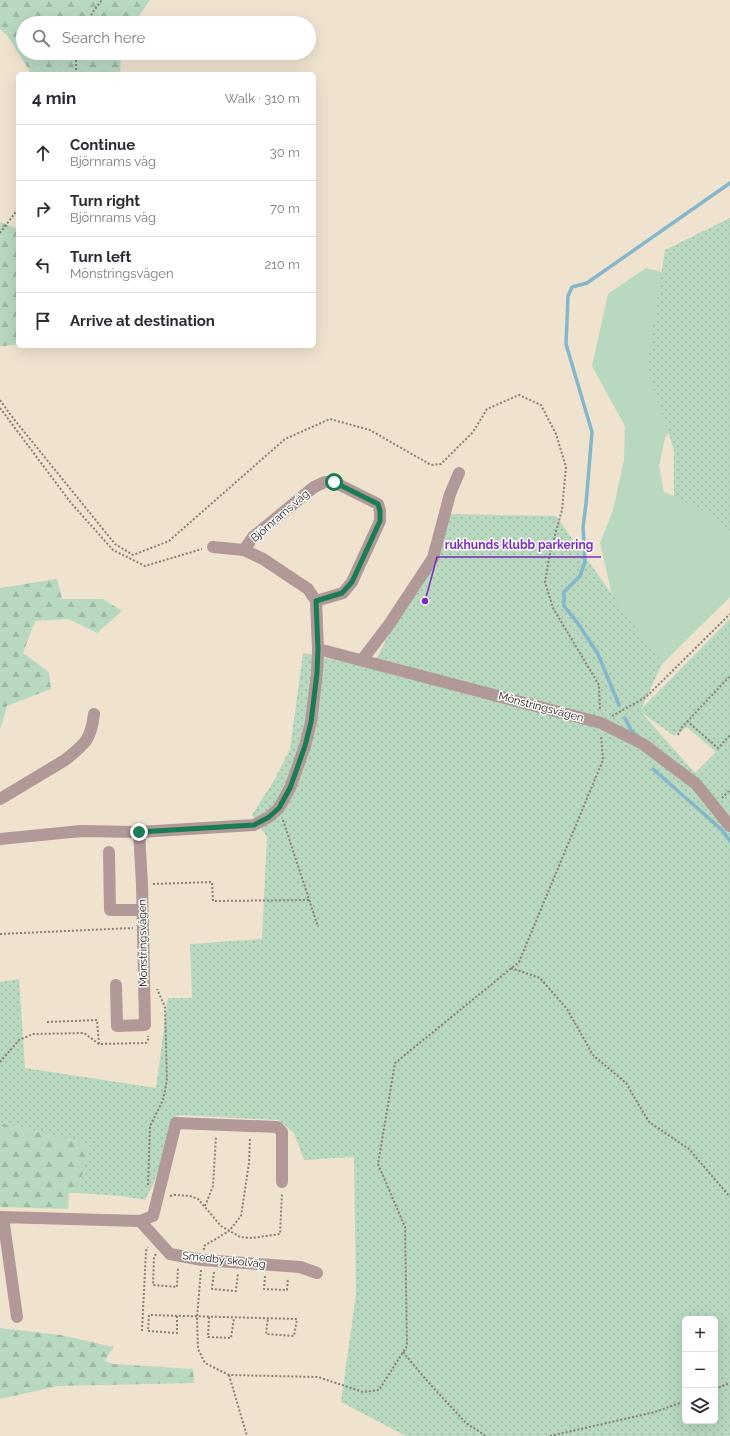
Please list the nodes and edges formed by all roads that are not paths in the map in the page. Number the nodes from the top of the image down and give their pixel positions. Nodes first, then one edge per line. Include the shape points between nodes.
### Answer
1 (460, 473) dead end
2 (214, 547) road end
3 (244, 550) junction
4 (316, 601) junction
5 (318, 649) junction
6 (362, 660) junction
7 (94, 714) dead end
8 (0, 799) edge
9 (730, 826) edge
10 (139, 832) junction
11 (0, 839) edge
12 (109, 852) dead end
13 (142, 910) junction
14 (116, 984) dead end
15 (282, 1182) road end
16 (1, 1217) edge
17 (140, 1221) junction
18 (317, 1273) dead end
19 (17, 1317) dead end

1 - 6 street via 450,494 433,558
2 - 3 street
3 - 4 street via 263,559 308,589
3 - 4 street, Björnrams väg via 253,537 314,487 325,482 334,482 378,504 380,521 352,582 342,593
4 - 5 street
5 - 6 street, Mönstringsvägen
5 - 10 street via 311,722 290,788 279,808 254,825
6 - 9 street, Mönstringsvägen via 601,723 643,744 696,784
7 - 8 street via 92,731 75,753
10 - 11 street via 81,831
10 - 13 street, Mönstringsvägen
12 - 13 street via 110,910
13 - 14 street, Mönstringsvägen via 145,1025 117,1026
15 - 17 street via 282,1132 277,1127 176,1123 153,1196 153,1216
16 - 17 street
16 - 19 street
17 - 18 street, Smedby skolväg via 170,1254 202,1260 289,1265

